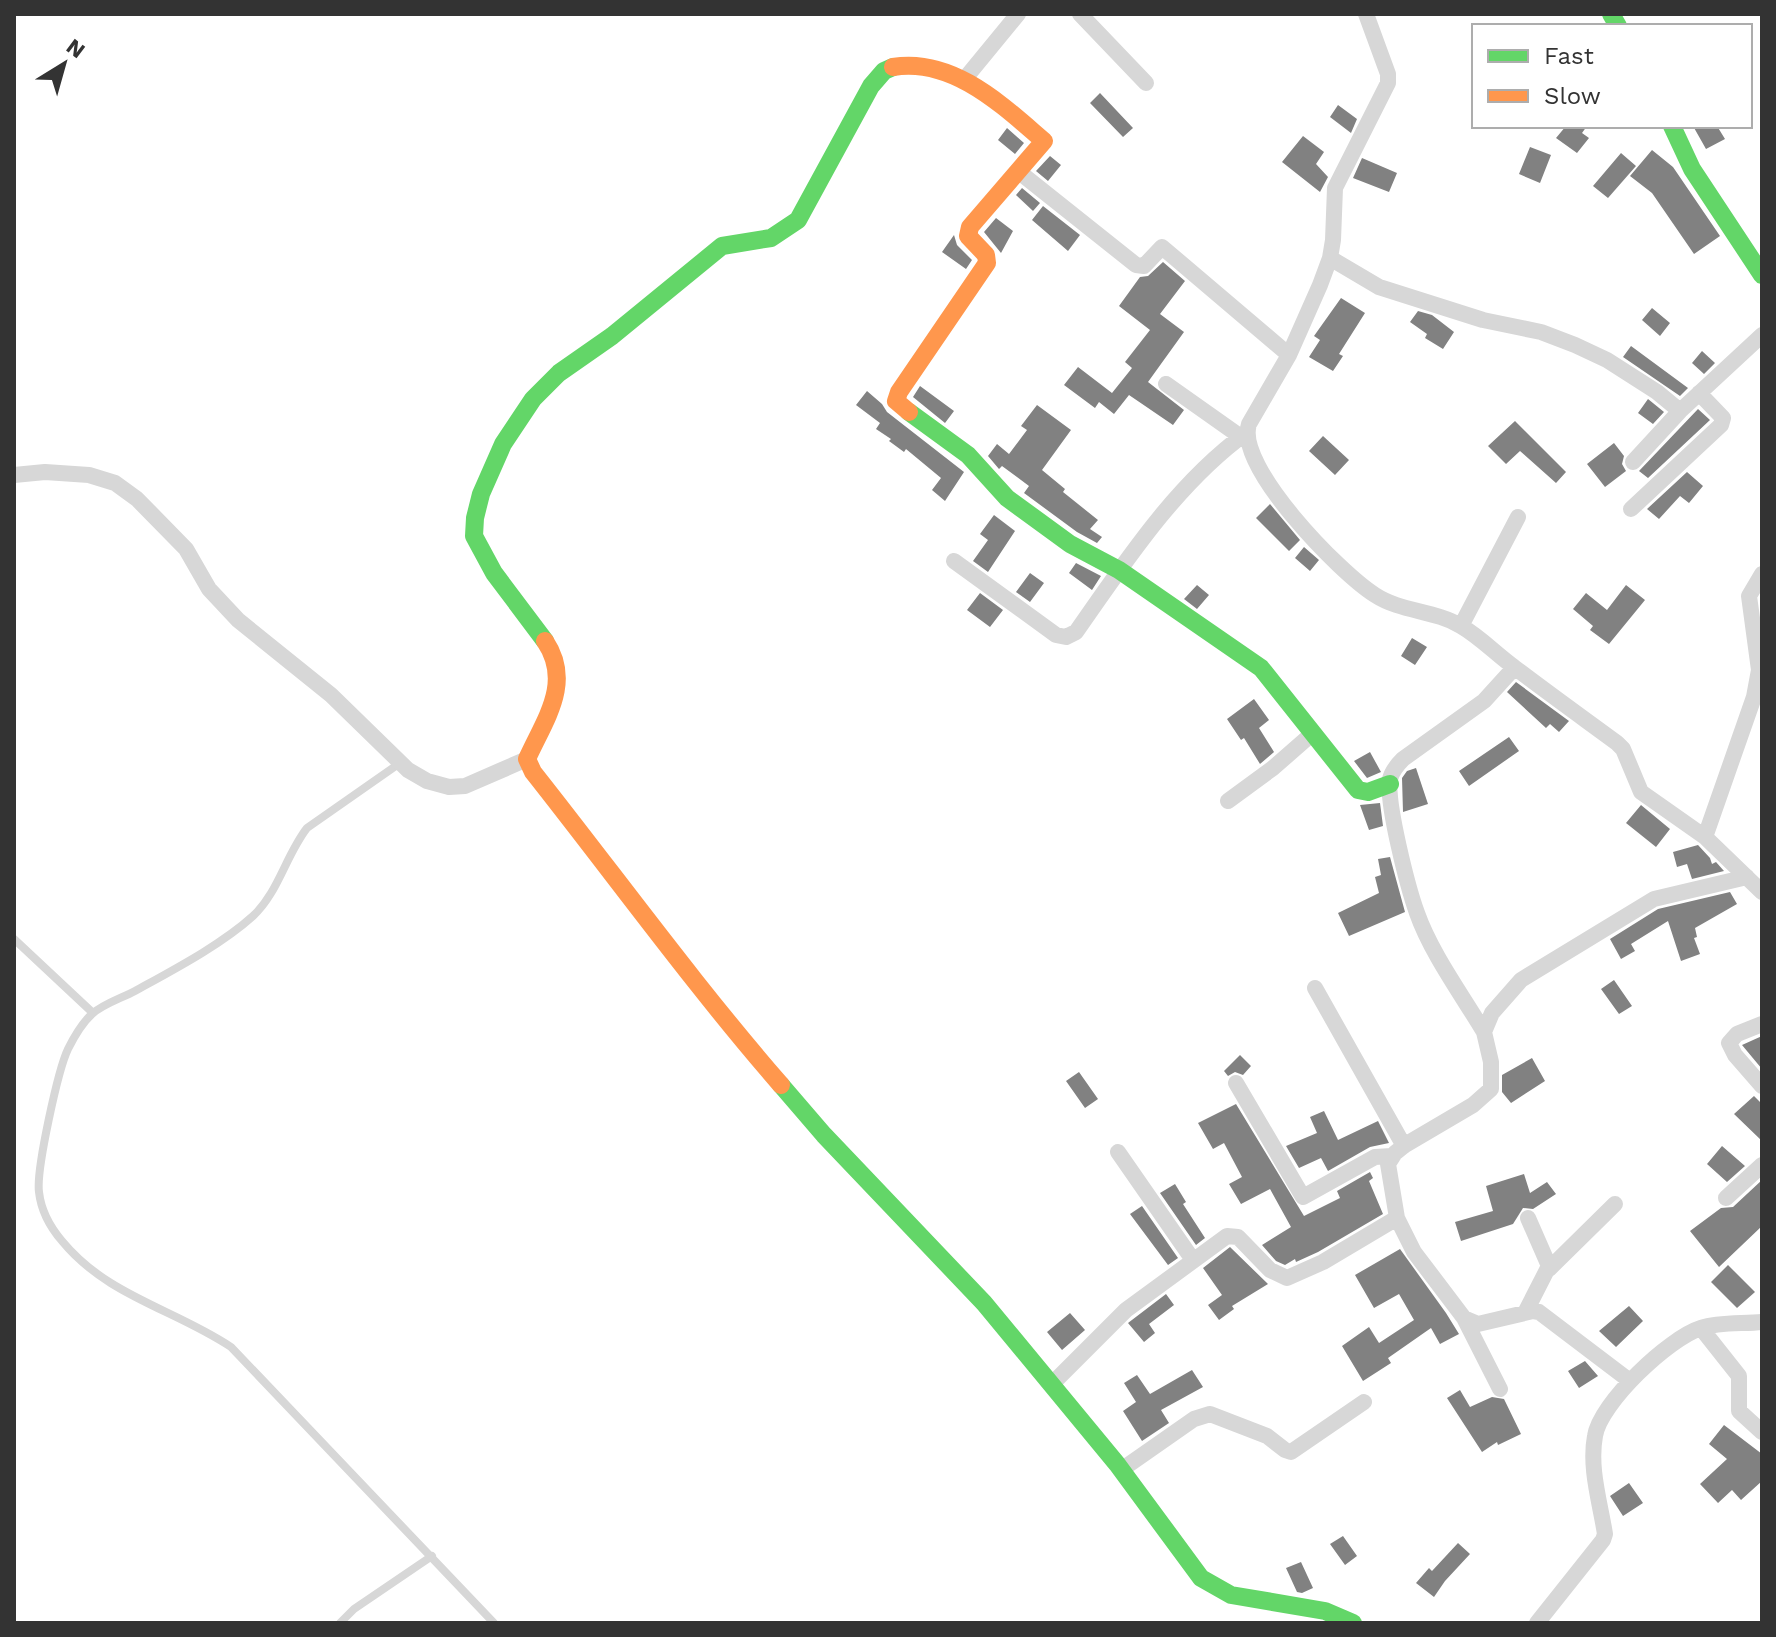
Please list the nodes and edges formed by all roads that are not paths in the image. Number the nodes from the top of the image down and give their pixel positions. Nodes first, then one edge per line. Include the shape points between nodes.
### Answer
1 (1018, 14) edge
2 (1080, 14) edge
3 (1366, 14) edge
4 (963, 81) junction
5 (1146, 83) dead end
6 (1673, 128) edge
7 (1018, 171) junction
8 (1330, 258) junction
9 (1762, 275) edge
10 (1762, 335) edge
11 (1289, 355) junction
12 (1166, 384) dead end
13 (1699, 393) junction
14 (1680, 411) junction
15 (1244, 435) junction
16 (1633, 462) dead end
17 (14, 475) edge
18 (1631, 509) dead end
19 (1518, 517) dead end
20 (954, 561) dead end
21 (1119, 570) junction
22 (1762, 574) edge
23 (1461, 626) junction
24 (1514, 668) junction
25 (1313, 733) junction
26 (527, 759) junction
27 (401, 763) junction
28 (1390, 784) junction
29 (1228, 801) dead end
30 (1705, 837) junction
31 (1747, 877) junction
32 (1762, 892) edge
33 (14, 939) edge
34 (1315, 988) dead end
35 (93, 1013) junction
36 (1762, 1024) edge
37 (1484, 1032) junction
38 (1236, 1083) dead end
39 (1762, 1086) edge
40 (1398, 1151) junction
41 (1118, 1152) dead end
42 (1762, 1165) edge
43 (1726, 1198) dead end
44 (1615, 1204) dead end
45 (1397, 1218) junction
46 (1528, 1218) dead end
47 (1193, 1260) junction
48 (1549, 1269) junction
49 (1525, 1313) junction
50 (1464, 1318) junction
51 (1762, 1322) edge
52 (1701, 1328) junction
53 (1630, 1381) junction
54 (1051, 1385) junction
55 (1500, 1389) dead end
56 (1364, 1402) dead end
57 (1762, 1432) edge
58 (1121, 1470) junction
59 (432, 1556) junction
60 (340, 1623) edge
61 (494, 1623) edge
62 (1353, 1623) edge
63 (1537, 1623) edge

1 - 4 street
2 - 5 street
3 - 8 street via 1388,83 1335,188
4 - 7 street via 1044,141
4 - 26 street via 927,67 885,70 871,86 798,220 771,240 722,246 560,372 507,435 490,465 476,510 474,538 485,563 554,654 560,673
6 - 9 street via 1692,169
7 - 11 street via 1136,265 1144,266 1162,247
7 - 21 street via 968,230 988,259 984,269 896,401 968,455 1007,498 1074,546
8 - 11 street
8 - 14 street via 1379,287 1575,345 1607,360
10 - 13 street
11 - 15 street
12 - 15 street
13 - 14 street
13 - 18 street via 1723,418 1721,425
14 - 16 street
15 - 21 street via 1208,463
15 - 23 street via 1254,460 1291,514 1372,594
17 - 27 street via 89,475 115,483 137,499 186,549 209,589 238,620 331,695
19 - 23 street
20 - 21 street via 1066,637 1076,632
21 - 25 street via 1261,668
22 - 30 street via 1749,596 1758,660 1756,689
23 - 24 street
24 - 28 street via 1484,701 1398,764
24 - 30 street via 1617,743 1640,790
25 - 28 street via 1358,790
25 - 29 street
26 - 27 street via 465,786 449,787 427,781
26 - 54 street via 717,1011 824,1135 984,1303
27 - 35 lane via 307,828 267,899 240,927
28 - 37 street via 1417,913
30 - 31 street
31 - 32 street
31 - 37 street via 1645,904 1521,980 1492,1013
33 - 35 lane
34 - 40 street
35 - 59 lane via 67,1052 40,1166 42,1210 60,1240 123,1292 201,1327 231,1347
36 - 39 street via 1729,1043
37 - 40 street via 1491,1089
38 - 40 street via 1303,1197 1375,1157
40 - 45 street via 1388,1168
41 - 47 street
42 - 43 street
44 - 48 street
45 - 47 street via 1287,1278 1270,1270 1234,1235
45 - 50 street via 1414,1252
46 - 48 street
47 - 54 street via 1126,1310
48 - 49 street
49 - 50 street via 1478,1324
49 - 53 street via 1539,1312
50 - 55 street
51 - 52 street
52 - 53 street via 1654,1357
52 - 57 street via 1739,1376 1739,1411
53 - 63 street via 1595,1433 1603,1540
54 - 58 street
56 - 58 street via 1291,1452 1267,1436 1203,1415
58 - 62 street via 1212,1586 1231,1595 1325,1611
59 - 60 lane
59 - 61 lane

